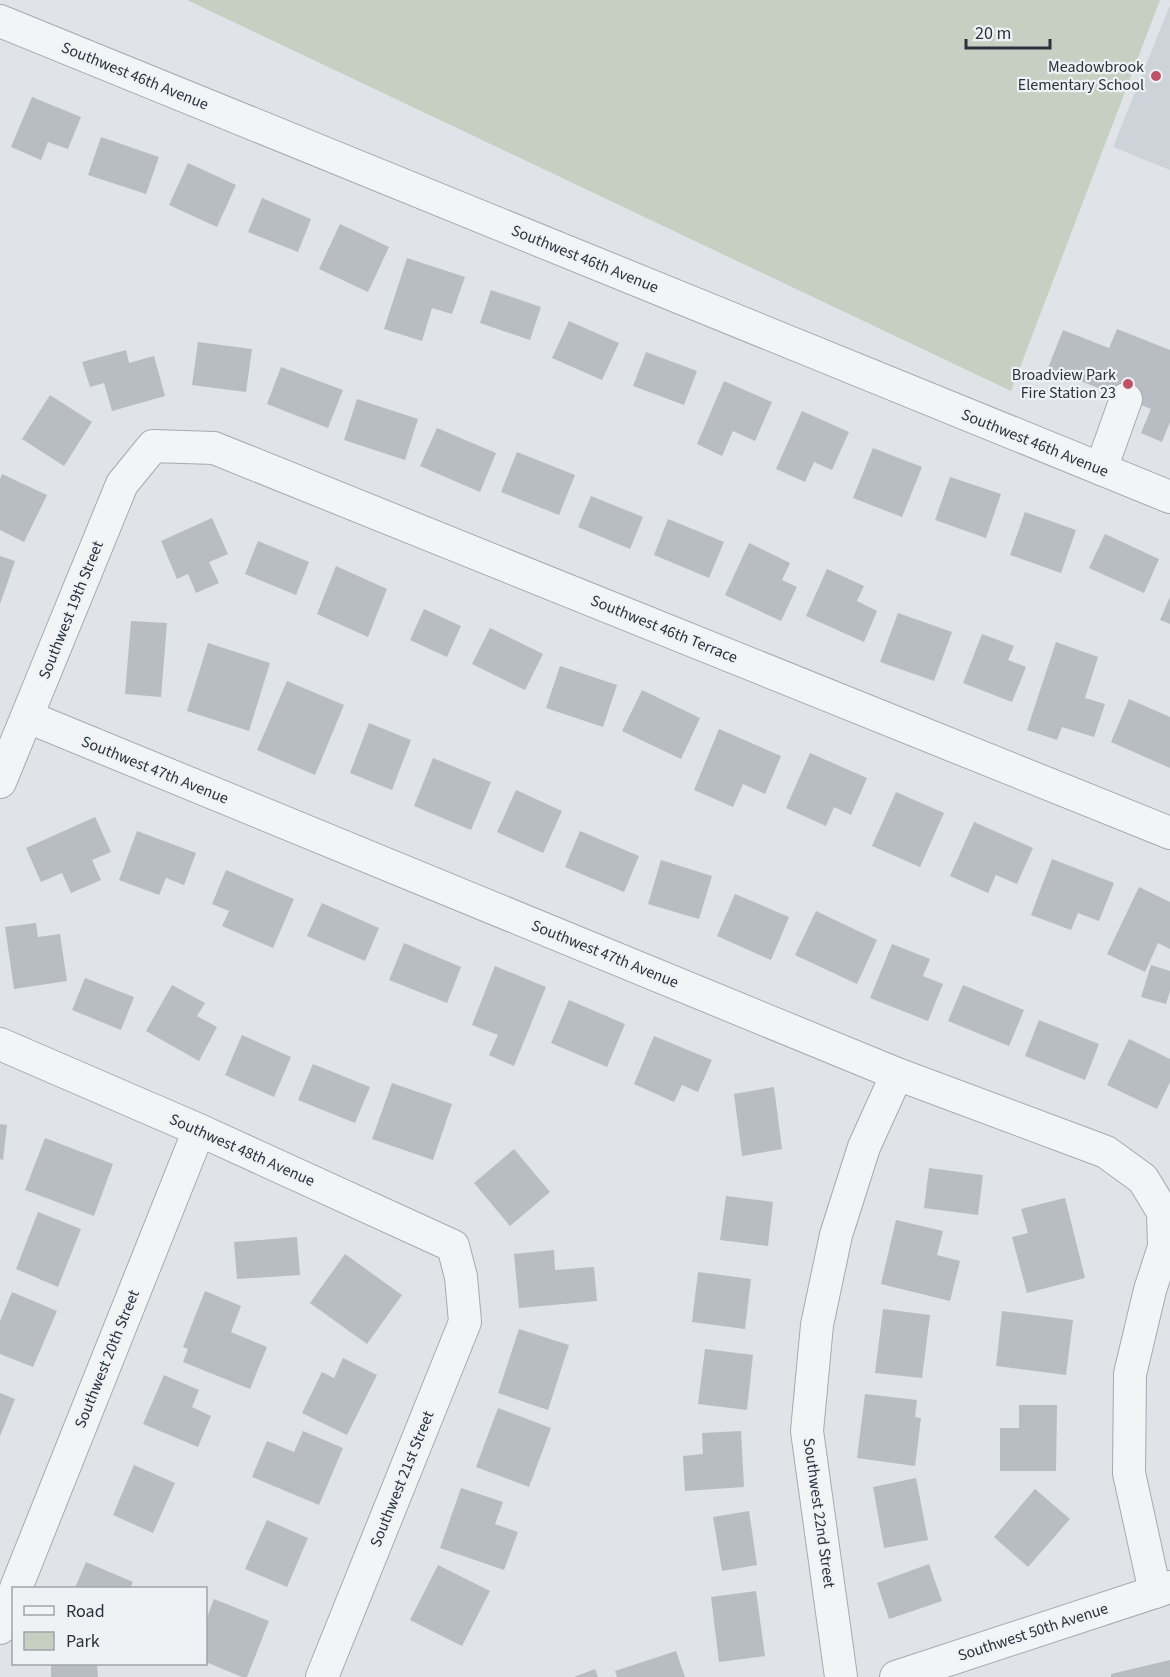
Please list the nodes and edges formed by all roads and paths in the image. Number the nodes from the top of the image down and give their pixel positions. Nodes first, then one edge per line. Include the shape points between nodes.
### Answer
1 (0, 21) edge
2 (1126, 399) dead end
3 (153, 446) joint
4 (1101, 469) junction
5 (1170, 497) edge
6 (28, 717) junction
7 (0, 782) edge
8 (1170, 833) edge
9 (0, 1044) edge
10 (897, 1074) junction
11 (199, 1130) junction
12 (462, 1277) joint
13 (16, 1587) edge
14 (1163, 1590) edge
15 (12, 1599) edge
16 (0, 1628) edge
17 (322, 1677) edge
18 (841, 1677) edge
19 (896, 1677) edge

1 - 4 street, Southwest 46th Avenue
2 - 4 street
3 - 6 street, Southwest 19th Street via 122,484
3 - 8 street, Southwest 46th Terrace via 214,448
4 - 5 street, Southwest 46th Avenue
6 - 7 street, Southwest 19th Street
6 - 10 street, Southwest 47th Avenue
9 - 11 street, Southwest 48th Avenue
10 - 14 street, Southwest 47th Avenue via 1106,1152 1143,1179 1163,1212 1164,1247 1130,1374 1129,1473
10 - 18 street, Southwest 22nd Street via 864,1147 836,1235 817,1325 807,1431
11 - 12 street, Southwest 48th Avenue via 453,1246
11 - 13 street, Southwest 20th Street
12 - 17 street, Southwest 21st Street via 465,1322
14 - 19 street, Southwest 50th Avenue
15 - 16 street

